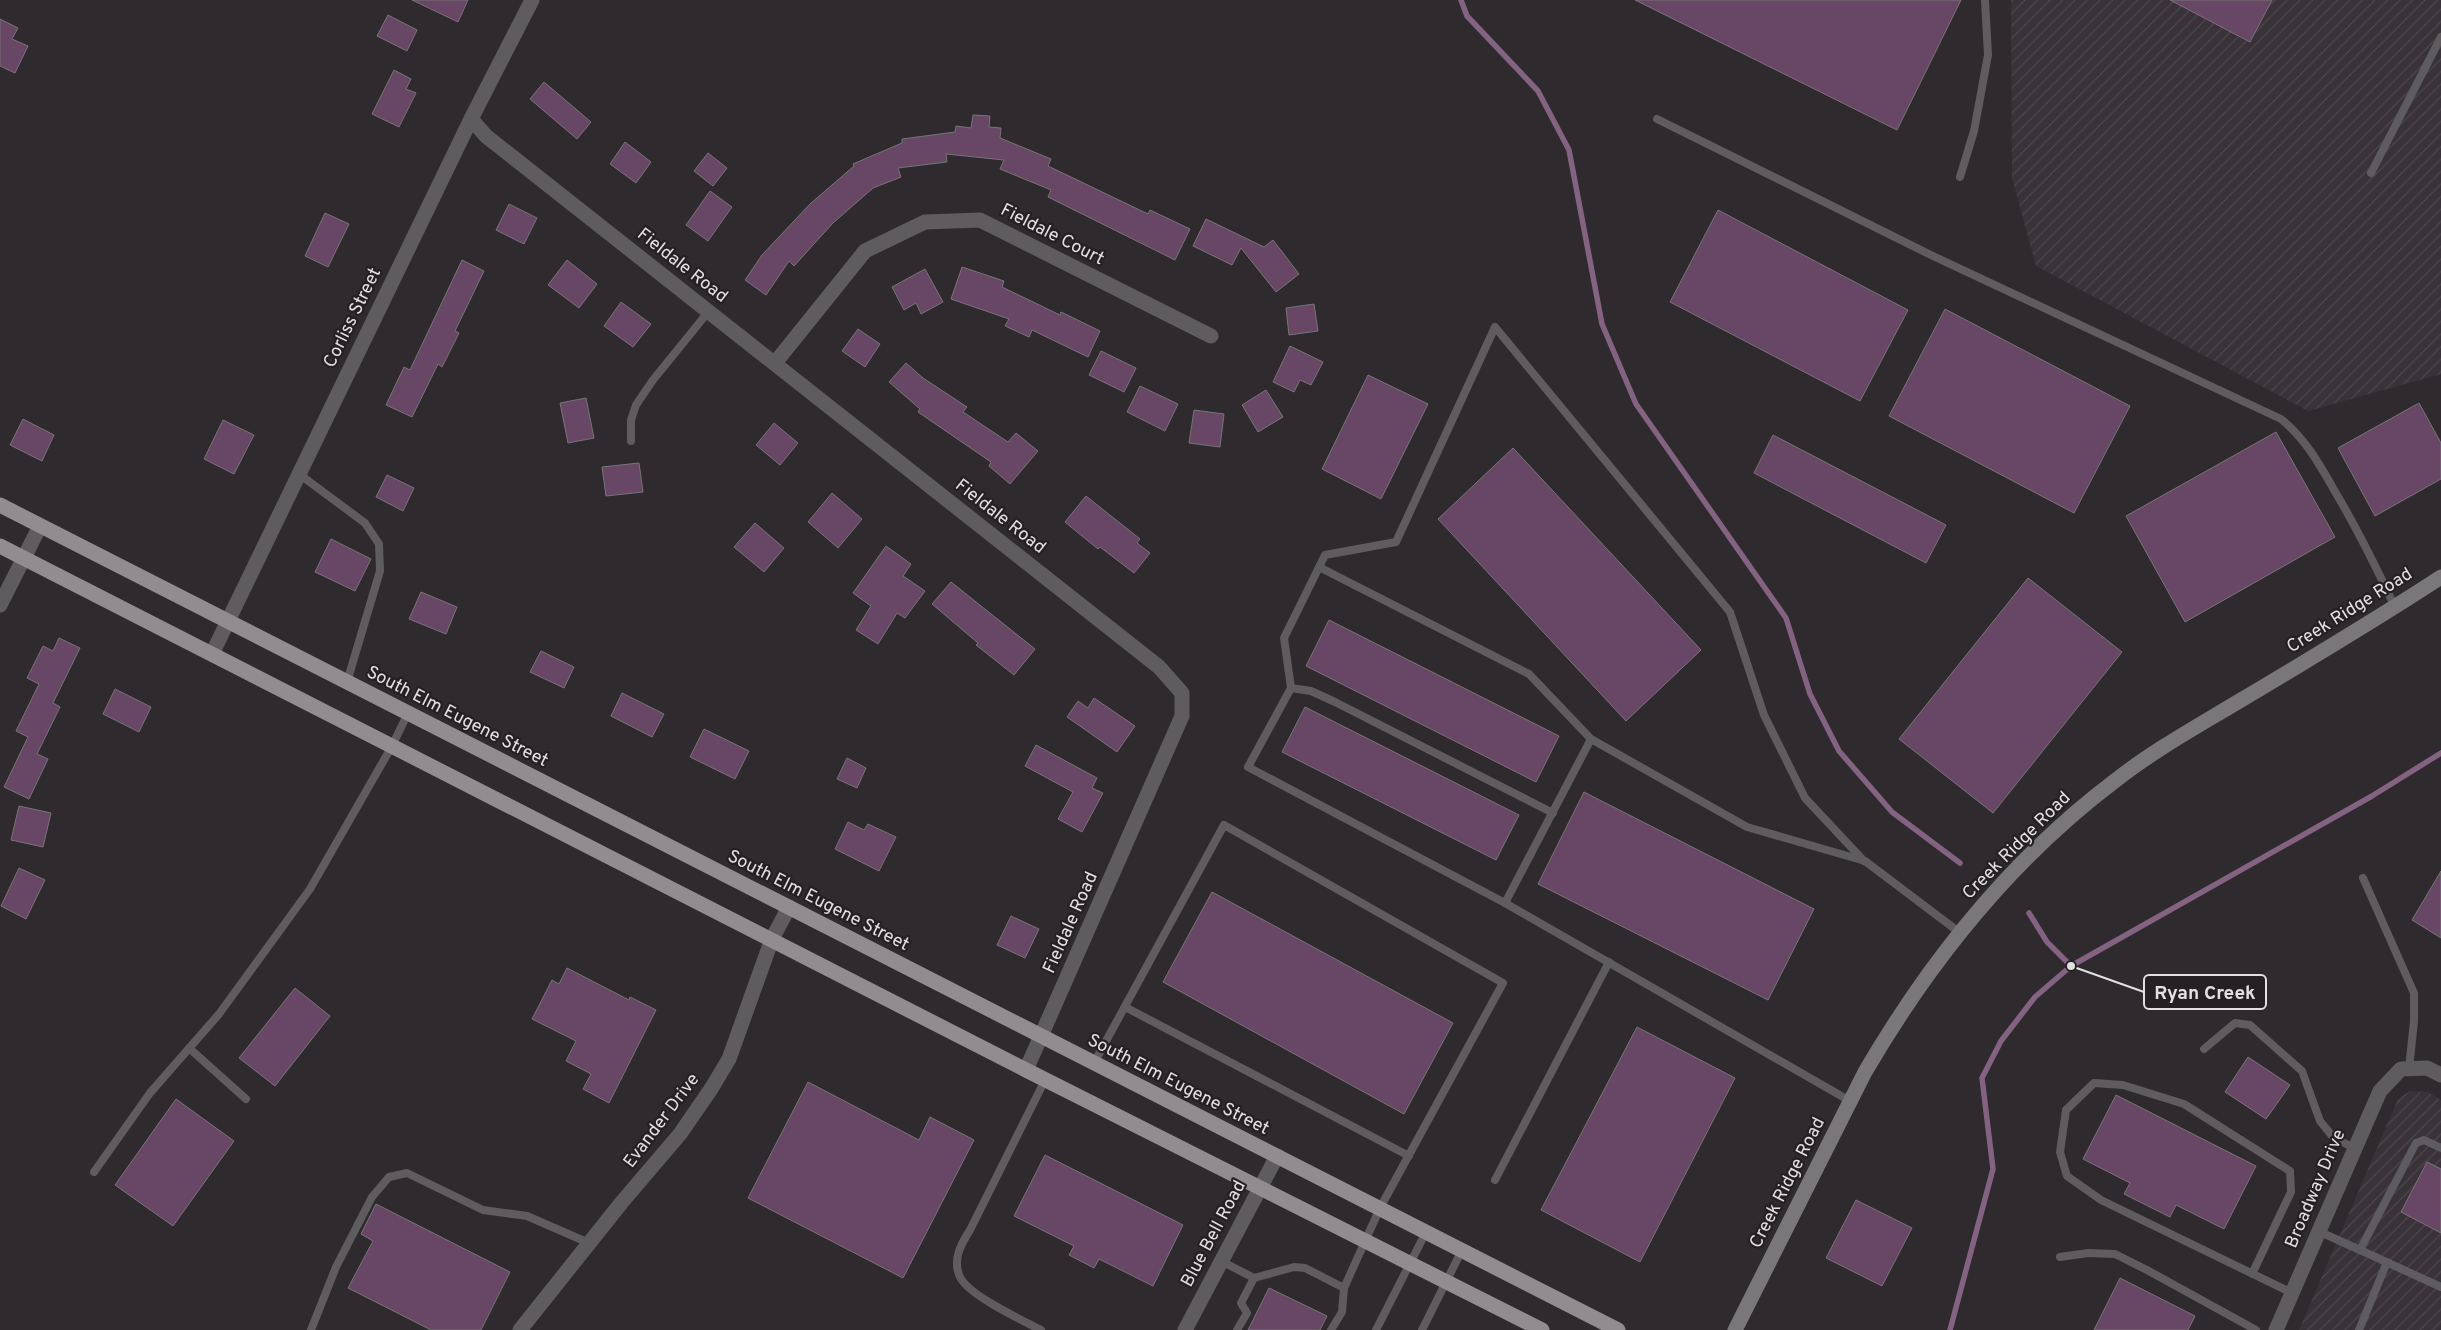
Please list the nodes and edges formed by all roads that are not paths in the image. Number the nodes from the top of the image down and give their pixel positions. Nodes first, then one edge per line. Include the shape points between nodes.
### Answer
1 (532, 0) edge
2 (1985, 0) edge
3 (2441, 37) edge
4 (470, 119) junction
5 (1657, 119) dead end
6 (2371, 173) dead end
7 (1960, 178) dead end
8 (709, 311) junction
9 (1211, 336) dead end
10 (775, 364) junction
11 (631, 441) dead end
12 (299, 474) junction
13 (0, 505) edge
14 (40, 526) junction
15 (0, 546) edge
16 (24, 558) junction
17 (1319, 567) junction
18 (2441, 577) edge
19 (0, 604) edge
20 (2395, 607) junction
21 (228, 621) junction
22 (212, 654) junction
23 (347, 682) junction
24 (1291, 688) junction
25 (408, 713) junction
26 (1591, 739) junction
27 (392, 746) junction
28 (1553, 813) junction
29 (1864, 861) junction
30 (2363, 878) dead end
31 (1505, 903) junction
32 (789, 907) junction
33 (1959, 932) junction
34 (772, 939) junction
35 (1609, 962) junction
36 (1125, 1007) junction
37 (1041, 1036) junction
38 (189, 1048) junction
39 (2204, 1049) dead end
40 (1094, 1063) junction
41 (2405, 1069) junction
42 (1026, 1070) junction
43 (2441, 1075) edge
44 (1045, 1080) junction
45 (246, 1099) dead end
46 (1850, 1101) junction
47 (2354, 1148) junction
48 (2441, 1148) edge
49 (1277, 1156) junction
50 (1409, 1156) junction
51 (94, 1172) dead end
52 (1495, 1180) dead end
53 (1260, 1187) junction
54 (1380, 1208) junction
55 (2318, 1231) junction
56 (1426, 1232) junction
57 (1365, 1240) junction
58 (589, 1243) junction
59 (1462, 1250) junction
60 (2360, 1250) junction
61 (2060, 1257) dead end
62 (1221, 1261) junction
63 (1410, 1262) junction
64 (2387, 1262) junction
65 (2252, 1274) junction
66 (1254, 1278) junction
67 (1447, 1281) junction
68 (2441, 1287) edge
69 (1344, 1288) junction
70 (2292, 1293) junction
71 (311, 1330) edge
72 (520, 1330) edge
73 (1040, 1330) edge
74 (1185, 1330) edge
75 (1238, 1330) edge
76 (1331, 1330) edge
77 (1376, 1330) edge
78 (1422, 1330) edge
79 (1542, 1330) edge
80 (1618, 1330) edge
81 (1735, 1330) edge
82 (2256, 1330) edge
83 (2276, 1330) edge
84 (2359, 1330) edge

1 - 4 street, Corliss Street
2 - 7 lane via 1988,55 1974,131
3 - 6 lane
4 - 8 street, Fieldale Road via 486,136
4 - 12 street, Corliss Street
5 - 20 lane via 1935,257 2281,420 2302,438 2318,462 2366,546
8 - 10 street, Fieldale Road
8 - 11 lane via 636,405
9 - 10 street, Fieldale Court via 980,220 925,222 865,251
10 - 37 street, Fieldale Road via 1159,667 1182,693 1182,716
12 - 21 street, Corliss Street
12 - 23 lane via 365,523 379,544 380,571
13 - 14 main road, South Elm Eugene Street
14 - 16 street
14 - 21 main road, South Elm Eugene Street
15 - 16 main road
16 - 19 street
16 - 22 main road
17 - 24 lane via 1284,638
17 - 26 lane via 1529,674
17 - 29 lane via 1325,555 1396,542 1495,327 1730,612 1764,715 1805,798
18 - 20 main road, Creek Ridge Road
20 - 33 main road, Creek Ridge Road via 2117,779 2029,855
21 - 22 street, Corliss Street
21 - 23 main road, South Elm Eugene Street
22 - 27 main road
23 - 25 main road, South Elm Eugene Street
24 - 28 lane via 1311,691 1335,702
24 - 31 lane via 1248,767
25 - 27 lane
25 - 32 main road, South Elm Eugene Street
26 - 28 lane
26 - 29 lane via 1747,827
27 - 34 main road
27 - 38 lane via 310,889 219,1014
28 - 31 lane
29 - 33 lane
30 - 41 lane via 2414,993 2414,1021
31 - 35 lane
32 - 34 street, Evander Drive
32 - 37 main road, South Elm Eugene Street
33 - 46 main road, Creek Ridge Road via 1901,1012
34 - 42 main road
34 - 58 street, Evander Drive via 729,1059 711,1090 680,1134
35 - 46 lane
35 - 52 lane
36 - 40 lane
36 - 50 lane
36 - 50 lane via 1224,825 1504,983
37 - 40 main road, South Elm Eugene Street
37 - 42 street, Fieldale Road
38 - 45 lane
38 - 51 lane via 150,1093
39 - 47 lane via 2235,1023 2250,1025 2302,1072 2320,1121 2333,1138
40 - 49 main road, South Elm Eugene Street
41 - 43 street via 2427,1068
41 - 47 street, Broadway Drive via 2380,1091
42 - 44 main road
44 - 53 main road
44 - 73 lane via 960,1244 956,1261 960,1278 979,1296
46 - 81 main road, Creek Ridge Road
47 - 55 street, Broadway Drive
48 - 60 lane via 2424,1140 2416,1143
49 - 53 street, Blue Bell Road
49 - 54 main road, South Elm Eugene Street
50 - 54 lane
53 - 57 main road
53 - 62 street, Blue Bell Road
54 - 56 main road, South Elm Eugene Street
54 - 57 lane
55 - 60 lane
55 - 70 street, Broadway Drive
56 - 59 main road, South Elm Eugene Street
56 - 63 lane
57 - 63 main road
57 - 69 lane
58 - 71 lane via 528,1216 483,1210 407,1173 389,1177 372,1197 336,1268
58 - 72 street, Evander Drive
59 - 67 lane
59 - 80 main road, South Elm Eugene Street
60 - 64 lane
61 - 82 lane via 2115,1254
62 - 66 lane
62 - 74 street, Blue Bell Road
63 - 67 main road
63 - 77 lane
64 - 68 lane
64 - 84 lane
65 - 65 lane via 2101,1200 2067,1176 2060,1152 2066,1110 2094,1083 2122,1084 2184,1104 2290,1171 2291,1192
65 - 70 lane
66 - 69 lane via 1294,1267 1305,1268
66 - 75 lane via 1241,1303 1246,1313
67 - 78 lane
67 - 79 main road
69 - 76 lane via 1342,1312
70 - 83 street, Broadway Drive

